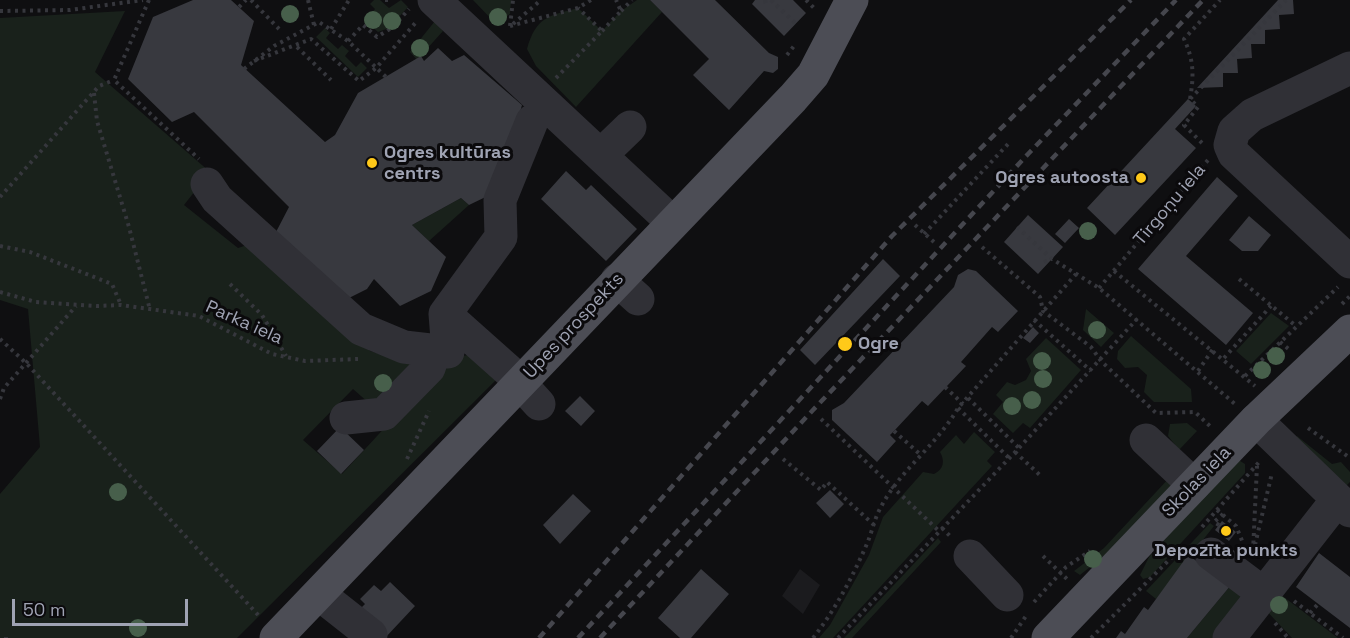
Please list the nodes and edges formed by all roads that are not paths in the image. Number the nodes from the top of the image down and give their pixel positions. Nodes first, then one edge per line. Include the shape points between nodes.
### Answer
1 (852, 0) edge
2 (429, 6) edge
3 (1350, 68) edge
4 (538, 111) junction
5 (630, 127) dead end
6 (602, 154) junction
7 (207, 184) road end
8 (672, 222) junction
9 (1348, 270) edge
10 (444, 314) junction
11 (1350, 331) edge
12 (435, 350) junction
13 (530, 394) junction
14 (1246, 412) junction
15 (346, 418) dead end
16 (1146, 440) dead end
17 (1194, 485) junction
18 (1343, 506) edge
19 (1205, 537) road end
20 (970, 556) dead end
21 (319, 594) junction
22 (1007, 595) dead end
23 (1277, 596) junction
24 (272, 631) edge
25 (370, 636) dead end
26 (1048, 638) edge
27 (1229, 638) edge

1 - 8 main road, Upes prospekts via 813,75
2 - 4 street
3 - 9 street via 1252,115 1234,131 1230,145 1220,150
4 - 6 street
4 - 10 street via 500,200 501,237
5 - 6 street
6 - 8 street
7 - 12 street via 217,199 361,329 404,347
8 - 13 main road, Upes prospekts via 627,290
10 - 12 street via 448,352
10 - 13 street
11 - 14 main road, Skolas iela
12 - 15 street via 429,368 384,414
13 - 21 main road, Upes prospekts
14 - 17 main road, Skolas iela
14 - 18 street
16 - 17 street
17 - 26 main road, Skolas iela
18 - 23 street
19 - 23 street
20 - 22 street
21 - 24 main road, Upes prospekts
21 - 25 street
23 - 27 street via 1256,607

